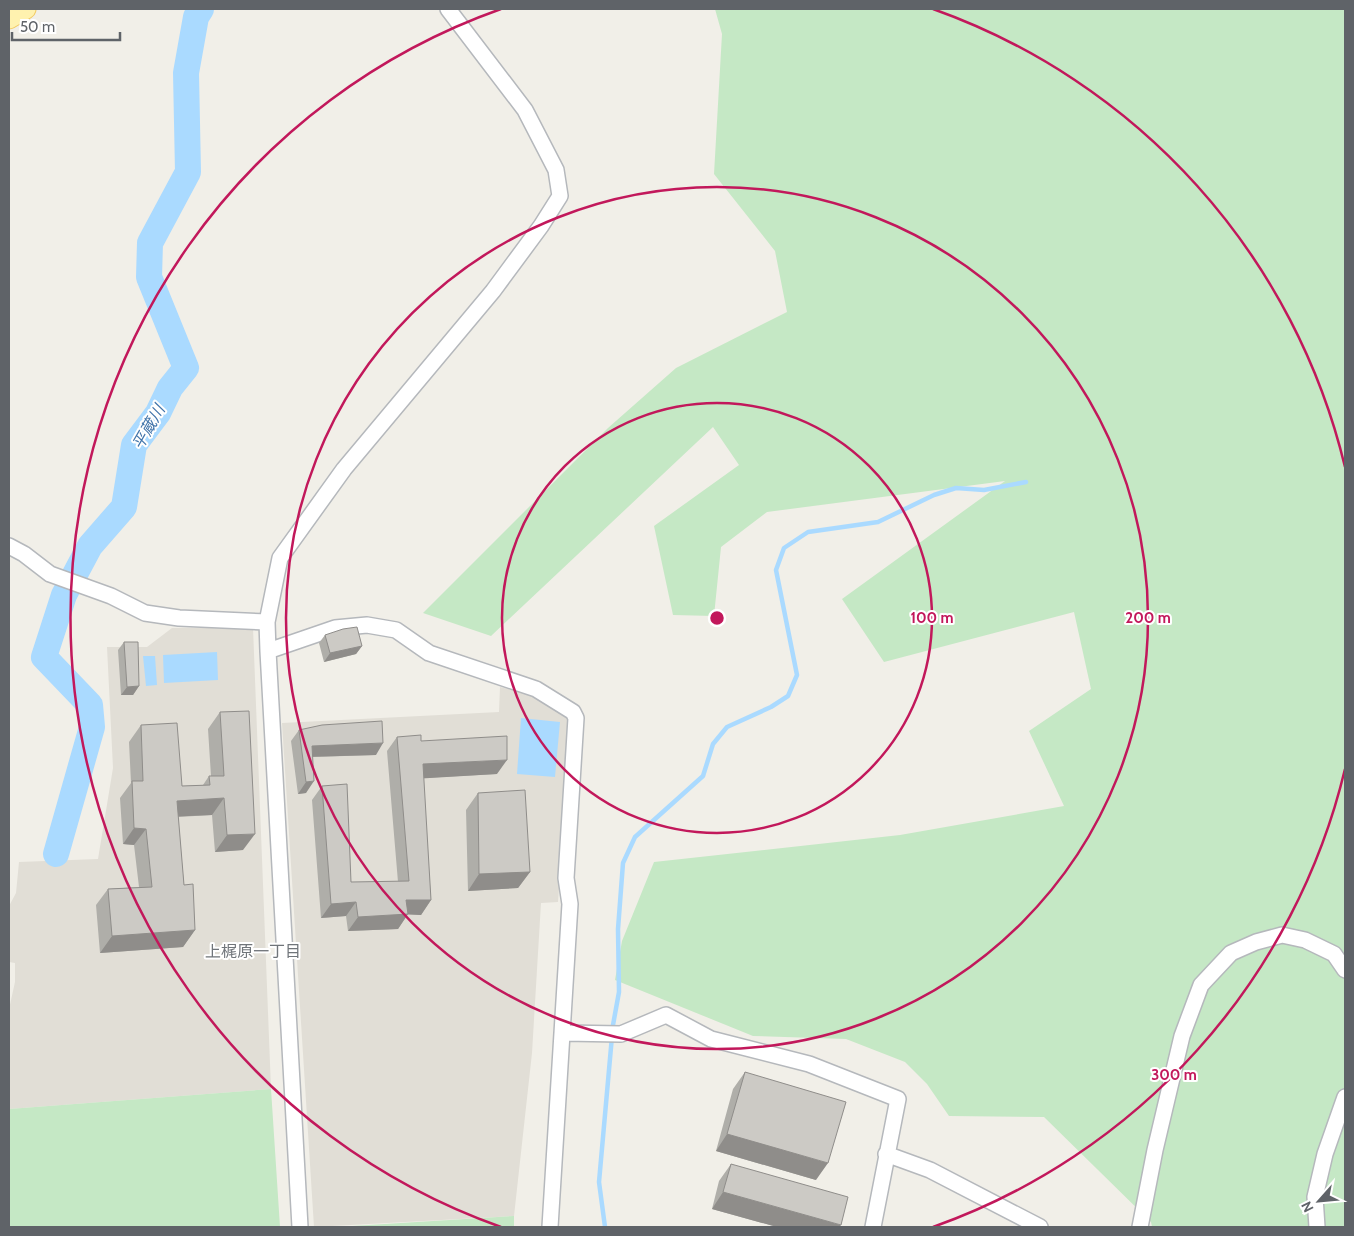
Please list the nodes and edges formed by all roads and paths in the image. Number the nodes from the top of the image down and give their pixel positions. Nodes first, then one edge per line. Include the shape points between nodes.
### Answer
1 (26, 9) edge
2 (448, 9) edge
3 (9, 18) edge
4 (9, 546) edge
5 (267, 622) junction
6 (268, 651) junction
7 (1345, 970) edge
8 (564, 1033) junction
9 (1345, 1097) edge
10 (886, 1154) junction
11 (300, 1227) edge
12 (550, 1227) edge
13 (873, 1227) edge
14 (1040, 1227) edge
15 (1140, 1227) edge
16 (1317, 1227) edge

1 - 3 main road
2 - 5 street via 525,110 556,170 560,196 493,291 344,470 280,558
4 - 5 street via 50,574 111,596 145,613
5 - 6 street
6 - 8 street via 335,628 367,625 396,630 429,653 536,689 573,712 576,718 566,878 570,904
6 - 11 street
7 - 15 street via 1334,954 1305,940 1282,935 1231,953 1201,985 1182,1036
8 - 10 street via 621,1034 666,1015 710,1039 809,1064 898,1099
8 - 12 street
9 - 16 street via 1316,1197
10 - 13 street
10 - 14 street via 930,1170

